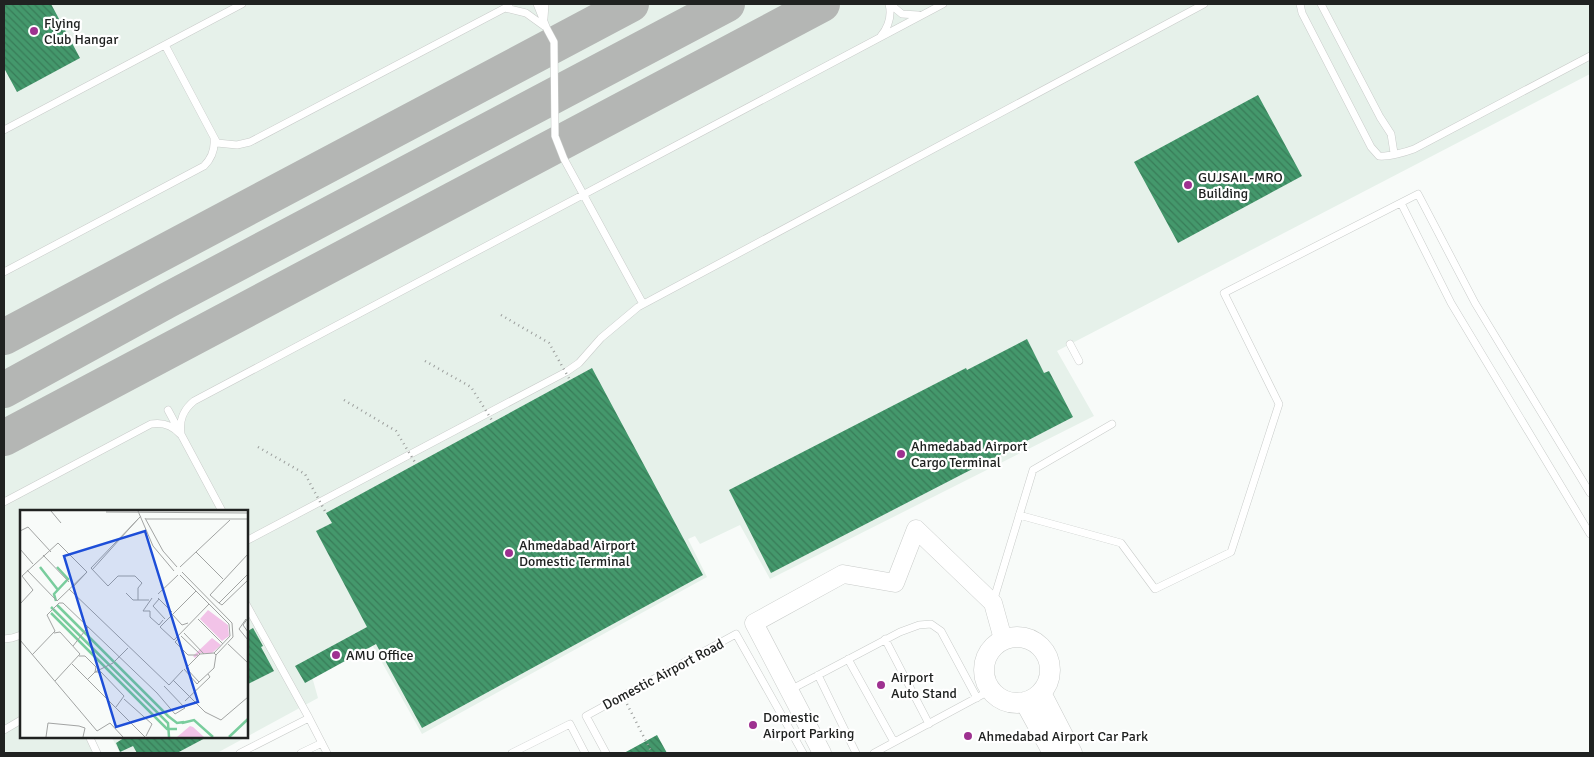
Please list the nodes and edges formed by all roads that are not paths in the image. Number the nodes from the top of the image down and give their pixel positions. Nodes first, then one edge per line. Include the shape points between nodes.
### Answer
1 (242, 4) edge
2 (537, 4) edge
3 (545, 4) edge
4 (889, 4) edge
5 (943, 4) edge
6 (1204, 4) edge
7 (1300, 4) edge
8 (1321, 4) edge
9 (509, 5) edge
10 (923, 14) junction
11 (547, 29) junction
12 (874, 41) junction
13 (165, 45) junction
14 (1590, 56) edge
15 (4, 130) edge
16 (214, 139) junction
17 (1394, 153) junction
18 (583, 195) junction
19 (1401, 202) junction
20 (4, 272) edge
21 (643, 304) junction
22 (1070, 344) dead end
23 (1079, 361) dead end
24 (168, 410) dead end
25 (1112, 424) dead end
26 (181, 435) junction
27 (1590, 492) edge
28 (4, 502) edge
29 (220, 509) edge
30 (1019, 515) junction
31 (1590, 534) edge
32 (248, 540) edge
33 (993, 603) junction
34 (248, 608) edge
35 (20, 635) edge
36 (4, 639) edge
37 (885, 639) junction
38 (1002, 639) junction
39 (848, 659) junction
40 (818, 675) junction
41 (789, 690) junction
42 (984, 694) junction
43 (1033, 698) junction
44 (309, 718) junction
45 (20, 721) edge
46 (929, 724) junction
47 (4, 730) edge
48 (90, 737) edge
49 (894, 742) junction
50 (322, 743) junction
51 (98, 753) edge
52 (240, 753) edge
53 (301, 753) edge
54 (327, 753) edge
55 (512, 753) edge
56 (586, 753) edge
57 (606, 753) edge
58 (803, 753) edge
59 (822, 753) edge
60 (856, 753) edge
61 (874, 753) edge
62 (1053, 753) edge
63 (1072, 753) edge

1 - 13 lane
2 - 11 lane
3 - 11 lane
4 - 10 lane via 902,14
4 - 12 lane via 887,26
5 - 10 lane
6 - 21 lane
7 - 17 lane via 1371,147 1379,156
8 - 17 lane via 1391,134
9 - 11 lane
9 - 16 lane via 250,142 230,146
10 - 12 lane
11 - 18 lane via 554,42 555,136
12 - 18 lane
13 - 15 lane
13 - 16 lane
14 - 17 lane via 1414,149
16 - 20 lane via 212,156 204,166
18 - 21 lane
18 - 26 lane via 194,401 181,418
19 - 27 lane via 1418,194 1475,302
19 - 30 lane via 1224,293 1279,404 1231,552 1155,589 1121,542
19 - 31 lane via 1451,303
21 - 32 lane via 566,372
22 - 23 lane
24 - 26 lane
25 - 30 lane via 1033,470
26 - 28 lane via 170,426 151,424
26 - 29 lane
30 - 33 lane
33 - 38 street
33 - 41 street via 916,529 895,583 843,574 754,623
34 - 44 lane
35 - 36 lane
37 - 39 lane
37 - 42 lane via 919,625 931,624 941,631
37 - 46 lane
38 - 42 main road via 990,650 984,665 988,686
38 - 43 main road via 1018,636 1032,640 1047,654 1050,675 1047,684
39 - 40 lane
39 - 49 lane
40 - 41 lane
40 - 60 lane
41 - 59 street
42 - 43 main road via 1014,703
42 - 46 lane
43 - 62 main road
43 - 63 main road
44 - 50 lane
44 - 52 lane
45 - 47 lane
46 - 49 lane
48 - 51 lane
49 - 61 lane
50 - 53 lane
50 - 54 lane
55 - 56 lane via 570,724
57 - 58 lane, Domestic Airport Road via 586,716 736,634

